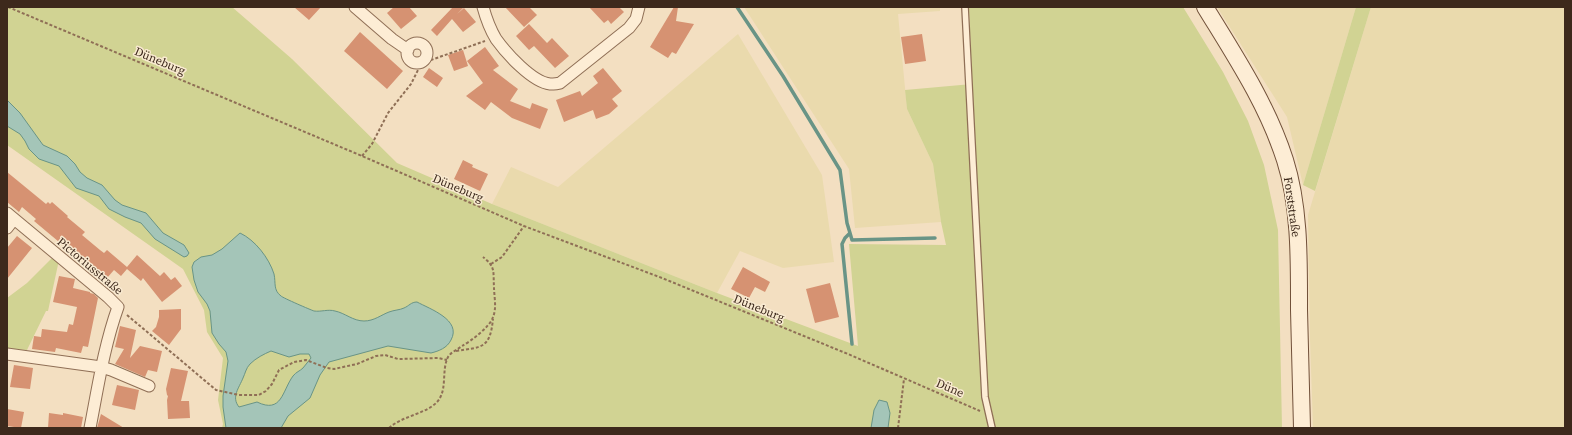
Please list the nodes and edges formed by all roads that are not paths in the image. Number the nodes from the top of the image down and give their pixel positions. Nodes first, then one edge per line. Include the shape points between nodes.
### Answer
1 (355, 7) edge
2 (483, 7) edge
3 (639, 7) edge
4 (965, 7) edge
5 (1205, 7) edge
6 (408, 50) junction
7 (10, 220) edge
8 (7, 354) edge
9 (101, 368) junction
10 (148, 386) dead end
11 (90, 428) edge
12 (992, 428) edge
13 (1302, 428) edge

1 - 6 street
2 - 3 street via 486,18 506,52 525,70 550,84 560,83 629,28 636,18
4 - 12 lane via 985,396
5 - 13 street, Forststraße via 1256,91 1276,133 1285,161 1294,202 1297,236
6 - 6 street via 412,45 421,44 427,51 422,61 412,62
7 - 9 street, Pictoriusstraße via 118,307
8 - 9 street
9 - 10 street
9 - 11 street, Pictoriusstraße

